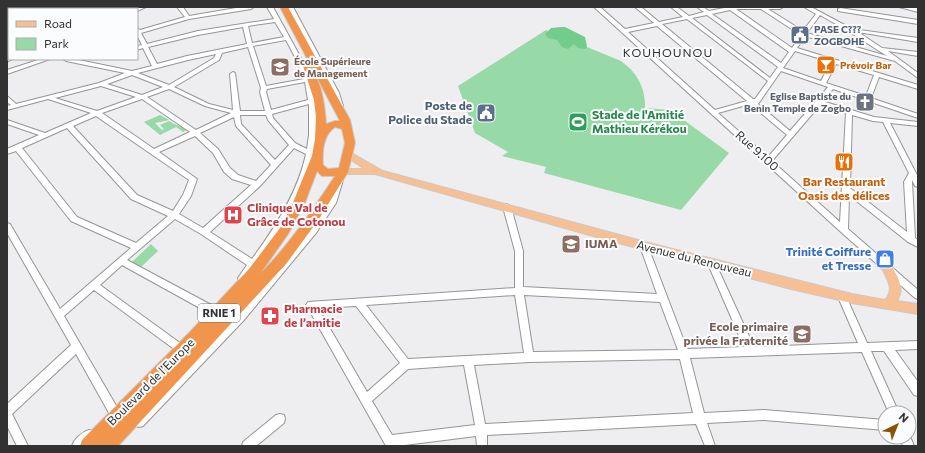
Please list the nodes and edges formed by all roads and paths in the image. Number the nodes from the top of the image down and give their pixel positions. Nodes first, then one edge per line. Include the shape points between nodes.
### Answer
1 (180, 7) edge
2 (251, 7) edge
3 (270, 7) edge
4 (276, 7) edge
5 (284, 7) edge
6 (290, 7) edge
7 (597, 7) edge
8 (638, 7) edge
9 (674, 7) edge
10 (700, 7) edge
11 (763, 7) edge
12 (780, 7) edge
13 (807, 7) edge
14 (862, 7) edge
15 (900, 7) edge
16 (731, 8) junction
17 (220, 9) edge
18 (840, 9) edge
19 (918, 10) edge
20 (708, 13) junction
21 (819, 13) junction
22 (859, 13) junction
23 (188, 18) junction
24 (688, 18) junction
25 (896, 19) junction
26 (276, 20) junction
27 (836, 22) junction
28 (918, 22) edge
29 (660, 24) junction
30 (245, 25) junction
31 (850, 29) junction
32 (138, 31) edge
33 (624, 31) junction
34 (138, 33) edge
35 (804, 34) junction
36 (287, 38) junction
37 (918, 40) edge
38 (250, 45) junction
39 (145, 46) junction
40 (138, 48) edge
41 (880, 48) junction
42 (793, 50) junction
43 (219, 52) junction
44 (918, 54) edge
45 (44, 60) edge
46 (71, 60) edge
47 (92, 60) edge
48 (896, 60) junction
49 (834, 61) junction
50 (85, 63) junction
51 (156, 67) junction
52 (780, 67) junction
53 (7, 72) edge
54 (132, 73) junction
55 (233, 74) dead end
56 (877, 74) junction
57 (917, 74) edge
58 (308, 80) junction
59 (771, 81) junction
60 (823, 83) junction
61 (101, 84) junction
62 (832, 86) junction
63 (918, 87) edge
64 (169, 88) junction
65 (264, 88) junction
66 (47, 97) junction
67 (143, 97) junction
68 (7, 98) edge
69 (868, 98) junction
70 (312, 101) junction
71 (754, 102) junction
72 (818, 102) junction
73 (14, 105) junction
74 (7, 108) edge
75 (714, 112) junction
76 (97, 113) junction
77 (237, 113) junction
78 (268, 113) junction
79 (849, 113) junction
80 (918, 116) edge
81 (886, 121) junction
82 (7, 122) edge
83 (346, 124) junction
84 (918, 124) edge
85 (68, 125) junction
86 (196, 133) junction
87 (790, 134) junction
88 (45, 135) junction
89 (321, 137) junction
90 (293, 145) junction
91 (17, 147) junction
92 (7, 152) edge
93 (154, 152) junction
94 (348, 154) junction
95 (313, 155) junction
96 (768, 161) junction
97 (274, 164) junction
98 (380, 173) junction
99 (912, 173) junction
100 (341, 176) junction
101 (257, 184) junction
102 (918, 184) edge
103 (845, 188) junction
104 (507, 207) junction
105 (174, 215) junction
106 (7, 226) edge
107 (844, 230) junction
108 (204, 232) junction
109 (914, 242) edge
110 (644, 246) junction
111 (138, 247) junction
112 (121, 261) junction
113 (253, 264) junction
114 (712, 264) junction
115 (888, 268) junction
116 (93, 285) junction
117 (519, 291) junction
118 (918, 295) edge
119 (842, 296) junction
120 (663, 298) junction
121 (359, 303) junction
122 (887, 305) junction
123 (918, 309) edge
124 (212, 310) junction
125 (59, 315) junction
126 (918, 345) edge
127 (77, 346) junction
128 (177, 346) junction
129 (887, 347) junction
130 (865, 348) junction
131 (751, 351) junction
132 (684, 354) junction
133 (529, 357) junction
134 (468, 360) junction
135 (406, 364) junction
136 (918, 391) edge
137 (366, 400) junction
138 (890, 405) edge
139 (113, 409) junction
140 (7, 411) edge
141 (8, 419) edge
142 (280, 419) dead end
143 (700, 419) junction
144 (877, 424) edge
145 (481, 430) junction
146 (394, 444) edge
147 (23, 446) edge
148 (78, 446) edge
149 (88, 446) edge
150 (107, 446) edge
151 (116, 446) edge
152 (247, 446) edge
153 (482, 446) edge
154 (710, 446) edge

1 - 23 street
2 - 17 street
3 - 26 street
4 - 89 highway, RNIE 1 via 317,88
5 - 83 highway, RNIE 1
6 - 83 street via 336,93
7 - 33 street, Rue 9.100
8 - 29 street
9 - 24 street
10 - 20 street
11 - 12 street
11 - 16 street
11 - 35 street
13 - 21 street
14 - 22 street
15 - 19 street
15 - 25 street
16 - 20 street
16 - 42 street
17 - 23 street
18 - 22 street
18 - 27 street
20 - 24 street
20 - 52 street
21 - 27 street
21 - 35 street
22 - 25 street
23 - 32 street
24 - 29 street
24 - 59 street
25 - 28 street
26 - 30 street
26 - 36 street
27 - 31 street
29 - 33 street
29 - 71 street
30 - 38 street
30 - 39 street
31 - 37 street
31 - 41 street
33 - 75 street, Rue 9.100
34 - 39 street
35 - 42 street
35 - 48 street
36 - 38 street
36 - 58 street
38 - 43 street
38 - 65 street
39 - 40 street
39 - 51 street
41 - 44 street
41 - 48 street
42 - 49 street
42 - 52 street
43 - 51 street
43 - 64 street via 217,59
45 - 53 street
46 - 50 street
47 - 50 street
48 - 57 street
49 - 56 street
49 - 60 street
50 - 54 street
51 - 54 street
52 - 59 street
52 - 60 street
54 - 61 street
54 - 64 street
55 - 77 street
56 - 63 street
56 - 69 street
58 - 65 street
58 - 70 street
59 - 71 street
60 - 62 street
61 - 66 street
61 - 67 street
62 - 69 street
62 - 72 street
64 - 67 street
64 - 77 street via 207,105
65 - 78 street
66 - 73 street
66 - 76 street
67 - 76 street
67 - 86 street
68 - 73 street
69 - 80 street
70 - 78 street
70 - 95 street
71 - 75 street
71 - 87 street
72 - 79 street
72 - 87 street
73 - 74 street
75 - 96 street, Rue 9.100
76 - 85 street
76 - 93 street
77 - 78 street
77 - 86 street
77 - 97 street via 238,125
78 - 90 street via 270,119
79 - 81 street
79 - 103 street
81 - 84 street
81 - 99 street
82 - 88 street
83 - 89 highway via 333,124 326,128
83 - 94 highway, RNIE 1 via 350,143
85 - 88 street
85 - 105 street via 134,197
86 - 93 street
86 - 101 street via 216,151 227,170 235,177
87 - 96 street
88 - 91 street
89 - 95 highway, RNIE 1
90 - 95 street
90 - 97 street
91 - 92 street
91 - 111 street via 74,219
93 - 105 street via 193,179 187,196
94 - 98 main road, Avenue du Renouveau
94 - 100 highway, RNIE 1
95 - 100 highway via 322,171
95 - 113 street via 293,200 273,236
95 - 149 highway, Boulevard de l’Europe / RNIE 1 via 298,205 284,231 254,273 200,333
96 - 107 street, Rue 9.100
97 - 101 street
98 - 100 main road, Avenue du Renouveau via 365,171
98 - 104 main road, Avenue du Renouveau
99 - 102 street
99 - 109 street via 908,182
100 - 150 highway, Boulevard de l’Europe / RNIE 1 via 282,260
100 - 151 street via 332,203 313,231 246,311
101 - 108 street
103 - 107 street
103 - 109 street
104 - 110 main road, Avenue du Renouveau
104 - 117 street via 519,251
105 - 108 street
105 - 111 street
106 - 125 street
107 - 115 street, Rue 9.100
108 - 113 street
110 - 114 main road, Avenue du Renouveau
110 - 120 street
111 - 112 street
112 - 116 street
112 - 124 street
113 - 124 street
114 - 119 main road, Avenue du Renouveau
114 - 131 street
115 - 118 street, Rue 9.100
115 - 122 main road via 897,289
116 - 125 street
116 - 128 street
117 - 120 street
117 - 121 street
117 - 133 street
119 - 122 main road, Avenue du Renouveau
119 - 130 street
120 - 132 street
121 - 135 street
121 - 137 street via 311,304
122 - 123 main road, Avenue du Renouveau
124 - 128 street
125 - 127 street
126 - 129 street
127 - 139 street
127 - 140 street
128 - 139 street
129 - 130 street
129 - 136 street
130 - 131 street
130 - 138 street
131 - 132 street
132 - 133 street
132 - 143 street
133 - 134 street
134 - 135 street
134 - 145 street
135 - 137 street
137 - 146 street
139 - 148 street
141 - 147 street
142 - 152 street
143 - 144 street via 764,414
143 - 145 street
143 - 154 street
145 - 146 street
145 - 153 street

